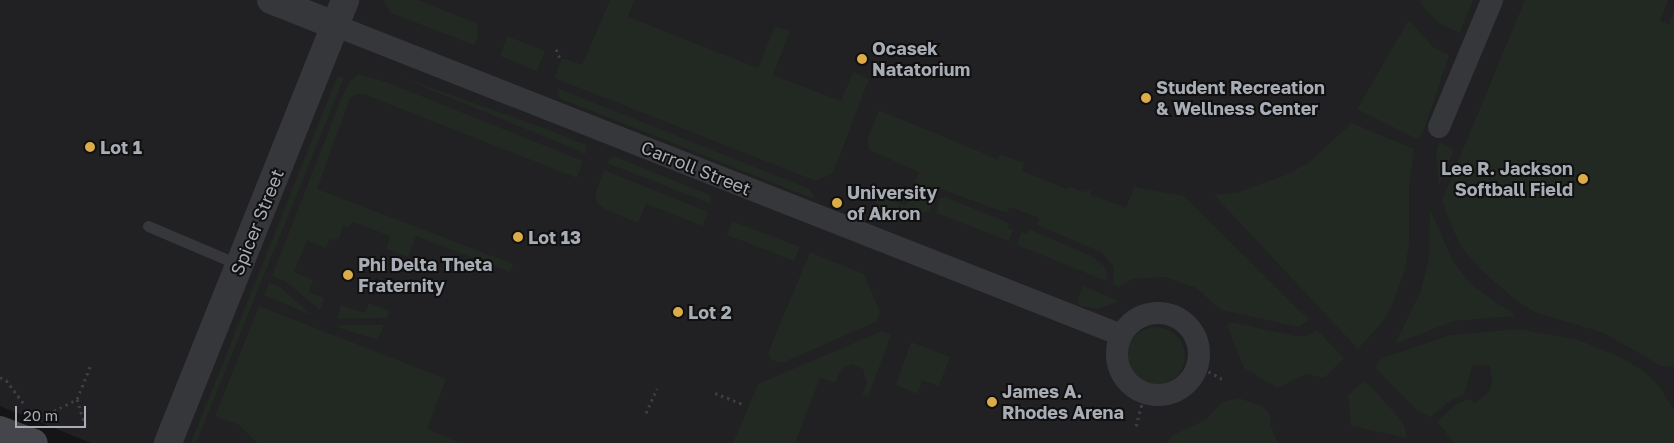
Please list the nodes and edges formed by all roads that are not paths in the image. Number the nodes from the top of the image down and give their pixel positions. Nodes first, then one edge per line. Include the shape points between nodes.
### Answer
1 (271, 0) edge
2 (345, 0) edge
3 (1492, 0) edge
4 (334, 25) junction
5 (1439, 127) dead end
6 (148, 226) dead end
7 (240, 265) junction
8 (1121, 335) junction
9 (0, 430) edge
10 (34, 443) edge
11 (168, 443) edge

1 - 4 street, Carroll Street
2 - 4 street, Spicer Street
3 - 5 street
4 - 7 street, Spicer Street
4 - 8 street, Carroll Street
6 - 7 lane
7 - 11 street, Spicer Street
8 - 8 street via 1117,345 1118,365 1129,383 1145,392 1162,394 1178,389 1191,378 1199,352 1189,327 1166,313 1140,316
9 - 10 main road

